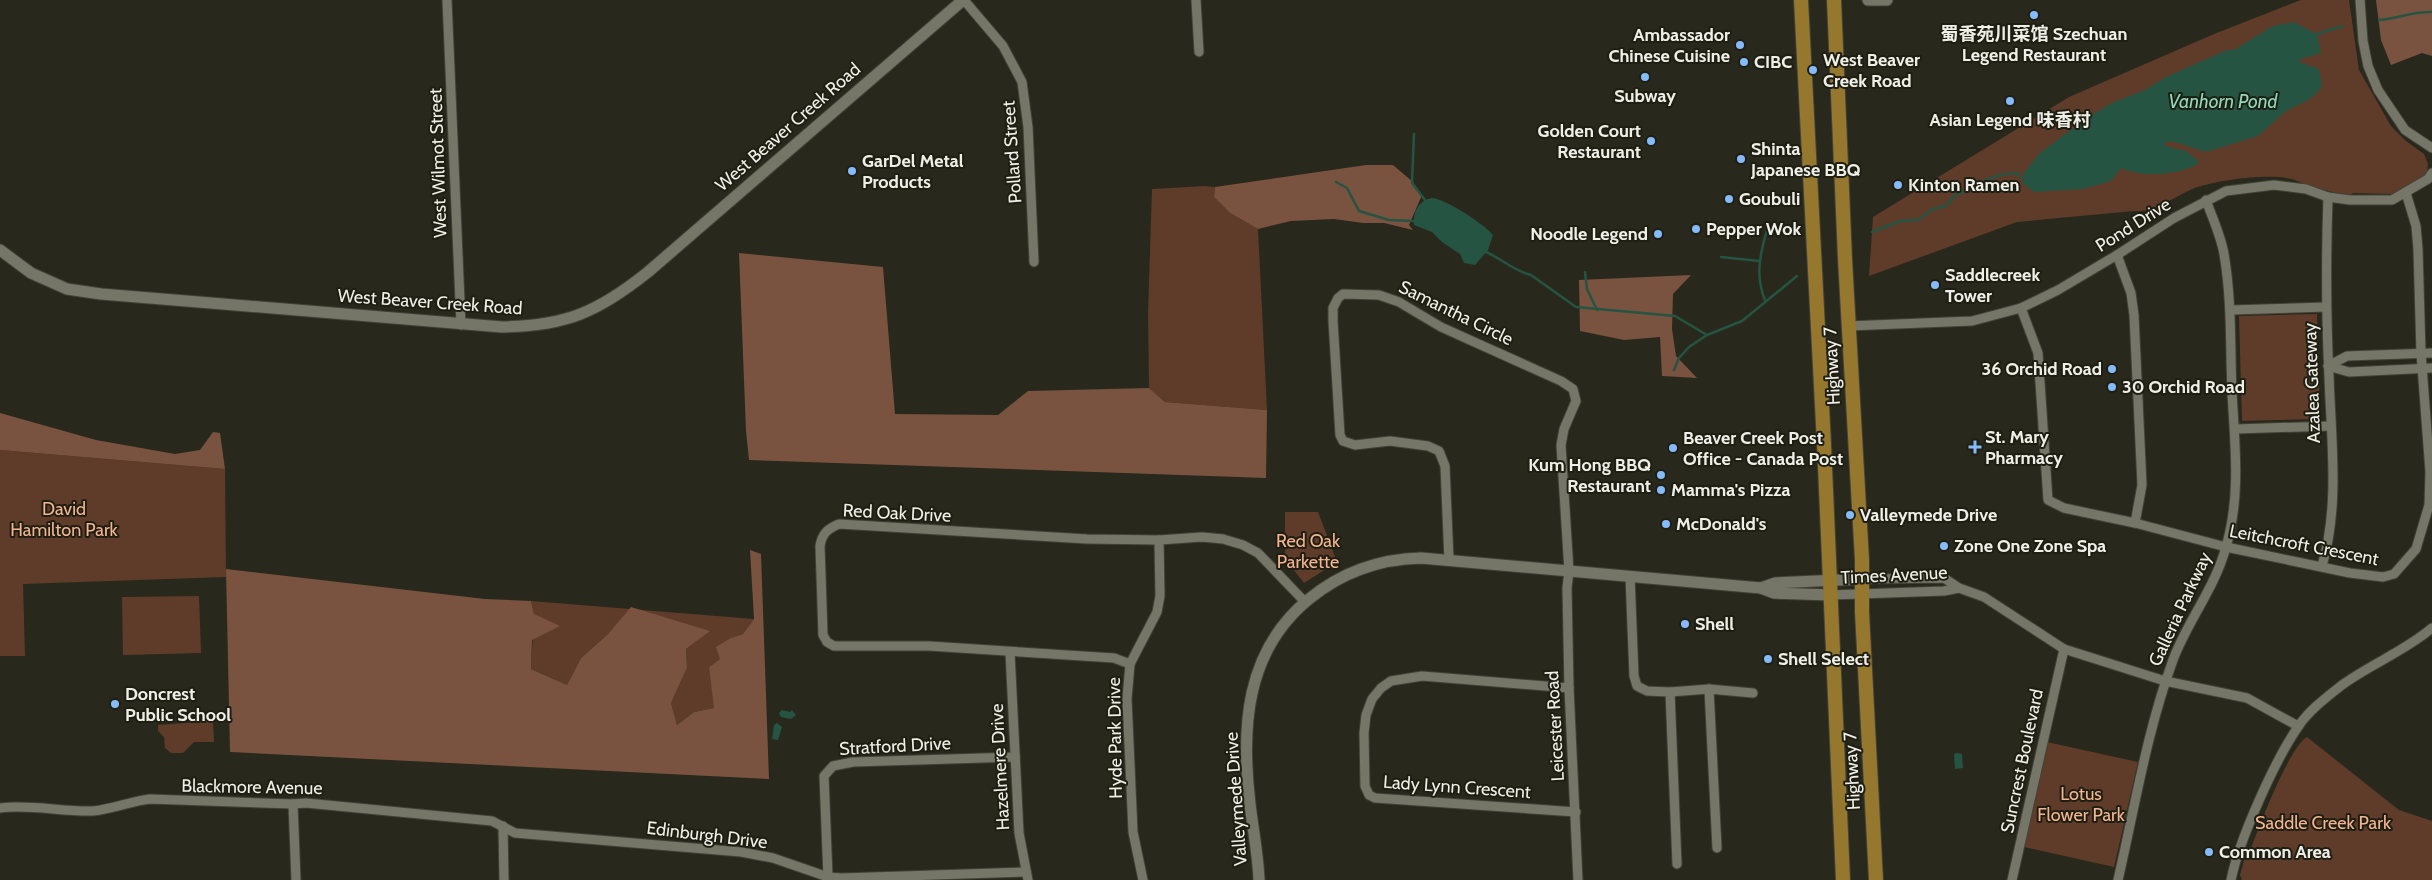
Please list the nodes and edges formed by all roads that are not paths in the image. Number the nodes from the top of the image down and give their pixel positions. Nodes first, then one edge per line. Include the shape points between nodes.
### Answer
1 (447, 0) edge
2 (964, 0) edge
3 (1196, 0) edge
4 (1801, 0) edge
5 (1834, 0) edge
6 (1868, 0) edge
7 (1887, 0) edge
8 (2360, 0) edge
9 (1199, 52) dead end
10 (2432, 148) edge
11 (2432, 173) edge
12 (2406, 194) junction
13 (2328, 197) junction
14 (2206, 200) junction
15 (0, 250) edge
16 (2117, 255) junction
17 (1034, 262) dead end
18 (2326, 307) junction
19 (2021, 308) junction
20 (2231, 310) junction
21 (461, 325) junction
22 (1848, 326) junction
23 (2421, 353) junction
24 (2432, 353) edge
25 (2328, 366) junction
26 (2427, 368) edge
27 (2331, 426) junction
28 (2236, 429) junction
29 (2135, 523) junction
30 (1159, 540) junction
31 (2226, 547) junction
32 (1449, 560) junction
33 (2322, 566) junction
34 (1569, 571) junction
35 (1630, 576) junction
36 (1862, 579) junction
37 (1830, 580) junction
38 (1762, 588) junction
39 (1959, 588) junction
40 (1831, 595) junction
41 (1862, 595) junction
42 (1306, 602) junction
43 (2432, 628) edge
44 (2064, 648) junction
45 (1010, 652) junction
46 (1130, 664) junction
47 (2165, 680) junction
48 (1568, 688) junction
49 (1709, 689) junction
50 (1670, 692) junction
51 (1754, 693) dead end
52 (2298, 726) junction
53 (1015, 757) junction
54 (293, 804) junction
55 (0, 808) edge
56 (1576, 812) junction
57 (503, 826) junction
58 (1717, 848) dead end
59 (1677, 864) dead end
60 (1027, 876) edge
61 (828, 877) junction
62 (296, 880) edge
63 (504, 880) edge
64 (1143, 880) edge
65 (1259, 880) edge
66 (1578, 880) edge
67 (1843, 880) edge
68 (1876, 880) edge
69 (2012, 880) edge
70 (2118, 880) edge
71 (2231, 880) edge

1 - 21 street, West Wilmot Street
2 - 17 street, Pollard Street via 1003,46 1023,87
2 - 21 street, West Beaver Creek Road via 612,300 580,316 534,326
3 - 9 street
4 - 37 main road, Highway 7
5 - 22 main road, Highway 7
6 - 7 street
8 - 10 street via 2363,41 2368,66 2378,90 2405,130
11 - 12 street, Pond Drive
12 - 13 street, Pond Drive via 2392,200 2363,202
12 - 23 street, Leitchcroft Crescent via 2416,226
13 - 14 street, Pond Drive via 2306,189 2274,185 2226,191
13 - 18 street, Azalea Gateway
14 - 16 street, Pond Drive
14 - 20 street, Galleria Parkway via 2224,252
15 - 21 street, West Beaver Creek Road via 31,273 67,289 96,294
16 - 19 street, Pond Drive
16 - 29 street via 2131,293 2134,315 2142,485
18 - 20 street
18 - 25 street, Azalea Gateway
19 - 22 street, Pond Drive via 1972,321
19 - 29 street, Leitchcroft Crescent via 2038,353 2048,500 2064,508
20 - 28 street, Galleria Parkway via 2232,396
22 - 36 main road, Highway 7
23 - 24 street
23 - 25 street via 2347,356
23 - 26 street, Leitchcroft Crescent
25 - 26 street via 2349,372
25 - 27 street, Azalea Gateway
26 - 33 street, Leitchcroft Crescent via 2429,505 2416,549 2394,574 2383,577
27 - 28 street
27 - 33 street, Azalea Gateway via 2334,497
28 - 31 street, Galleria Parkway via 2236,498
29 - 31 street, Leitchcroft Crescent
30 - 42 street, Red Oak Drive via 1202,537 1243,545 1258,554
30 - 45 street, Red Oak Drive via 1087,539 846,524 829,528 821,536 823,635 827,642 834,646 928,646
30 - 46 street, Hyde Park Drive via 1160,596 1157,612
31 - 33 street, Leitchcroft Crescent
31 - 47 street, Galleria Parkway
32 - 34 street, Valleymede Drive
32 - 34 street, Samantha Circle via 1445,466 1439,452 1428,446 1390,441 1355,445 1344,441 1340,435 1333,308 1343,294 1389,298 1441,327 1573,389 1576,401 1561,445
32 - 42 street, Valleymede Drive via 1411,558 1366,566 1326,586
34 - 35 street, Valleymede Drive
34 - 48 street, Leicester Road
35 - 38 street, Valleymede Drive
35 - 50 street via 1637,686 1647,691
36 - 37 street, Valleymede Drive
36 - 39 street, Times Avenue via 1938,577
36 - 41 main road, Highway 7
37 - 38 street, Valleymede Drive via 1775,583
37 - 40 main road, Highway 7
38 - 40 street, Valleymede Drive via 1774,593
39 - 41 street, Times Avenue
39 - 44 street, Times Avenue via 1984,597
40 - 41 street, Times Avenue
40 - 67 main road, Highway 7
41 - 68 main road, Highway 7
42 - 65 street, Valleymede Drive via 1284,622 1272,640 1259,666 1249,702 1250,802
43 - 52 street via 2340,687
44 - 47 street, Times Avenue
44 - 69 street, Suncrest Boulevard
45 - 46 street, Red Oak Drive via 1114,658
45 - 53 street, Hazelmere Drive
46 - 64 street, Hyde Park Drive via 1127,699 1134,832
47 - 52 street, Times Avenue via 2247,698
47 - 70 street, Galleria Parkway via 2156,707
48 - 56 street, Leicester Road
48 - 56 street, Lady Lynn Crescent via 1422,676 1391,681 1372,699 1366,715 1365,786 1369,795 1375,798
49 - 50 street
49 - 51 street
49 - 58 street
50 - 59 street
52 - 71 street via 2255,812
53 - 60 street, Hazelmere Drive via 1019,833
53 - 61 street, Stratford Drive via 853,762 833,766 824,776
54 - 55 street, Blackmore Avenue via 150,799 93,811
54 - 57 street, Blackmore Avenue via 492,821
54 - 62 street
56 - 66 street, Leicester Road
57 - 61 street, Edinburgh Drive via 515,833 741,852 773,858
57 - 63 street
60 - 61 street, Edinburgh Drive

